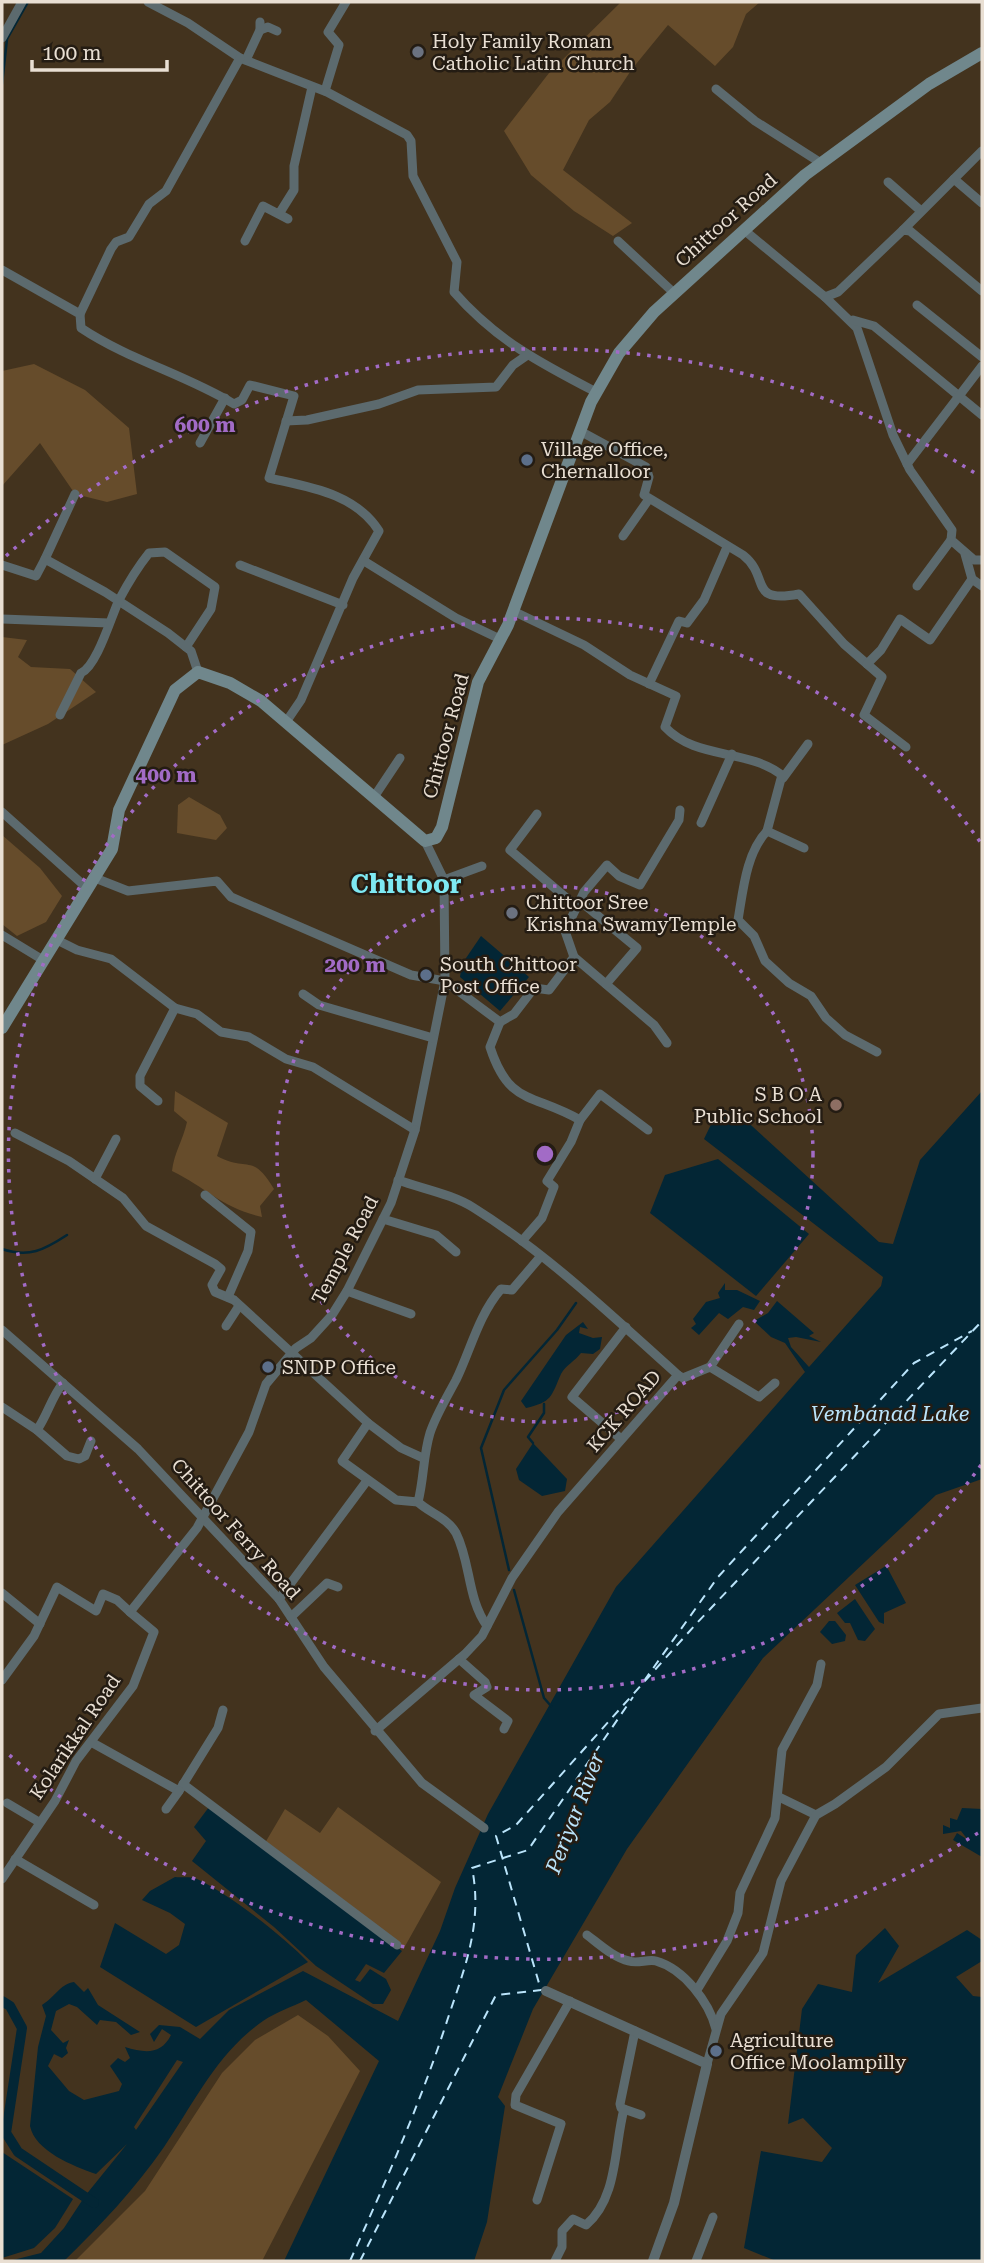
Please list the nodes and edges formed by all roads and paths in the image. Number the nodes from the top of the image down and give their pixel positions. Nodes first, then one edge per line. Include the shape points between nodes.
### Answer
1 (22, 2) edge
2 (148, 2) edge
3 (346, 2) edge
4 (162, 5) edge
5 (277, 30) dead end
6 (2, 38) edge
7 (982, 52) edge
8 (243, 59) junction
9 (312, 87) junction
10 (716, 89) dead end
11 (325, 91) junction
12 (982, 150) edge
13 (821, 163) junction
14 (954, 179) junction
15 (888, 182) dead end
16 (982, 203) edge
17 (921, 211) junction
18 (744, 230) junction
19 (903, 230) junction
20 (618, 241) dead end
21 (245, 242) dead end
22 (2, 270) edge
23 (982, 291) edge
24 (674, 293) junction
25 (825, 297) junction
26 (917, 304) dead end
27 (79, 314) junction
28 (848, 318) junction
29 (526, 356) junction
30 (982, 357) edge
31 (982, 366) edge
32 (596, 392) junction
33 (959, 395) junction
34 (225, 398) junction
35 (982, 415) edge
36 (286, 421) junction
37 (580, 431) junction
38 (200, 443) dead end
39 (907, 464) junction
40 (75, 494) dead end
41 (649, 499) junction
42 (623, 536) dead end
43 (951, 540) junction
44 (727, 547) junction
45 (965, 554) junction
46 (45, 559) junction
47 (982, 560) edge
48 (364, 561) junction
49 (2, 565) edge
50 (240, 565) dead end
51 (972, 579) junction
52 (917, 586) dead end
53 (982, 586) edge
54 (119, 601) junction
55 (343, 605) junction
56 (513, 611) junction
57 (2, 619) edge
58 (109, 623) junction
59 (500, 639) junction
60 (186, 647) junction
61 (867, 664) junction
62 (198, 672) junction
63 (649, 684) junction
64 (60, 715) dead end
65 (286, 722) junction
66 (808, 744) dead end
67 (906, 747) dead end
68 (732, 754) junction
69 (400, 758) dead end
70 (783, 778) junction
71 (374, 797) junction
72 (680, 810) dead end
73 (2, 812) edge
74 (537, 814) dead end
75 (701, 823) dead end
76 (767, 831) junction
77 (425, 841) junction
78 (804, 849) dead end
79 (482, 866) dead end
80 (444, 880) junction
81 (92, 883) junction
82 (579, 904) junction
83 (2, 935) edge
84 (57, 940) junction
85 (574, 957) junction
86 (43, 960) junction
87 (445, 981) junction
88 (606, 984) junction
89 (303, 994) dead end
90 (175, 1008) junction
91 (500, 1022) junction
92 (2, 1028) edge
93 (433, 1038) junction
94 (667, 1043) dead end
95 (877, 1052) dead end
96 (158, 1101) dead end
97 (580, 1120) junction
98 (415, 1130) junction
99 (649, 1130) dead end
100 (15, 1133) dead end
101 (116, 1139) dead end
102 (95, 1179) junction
103 (398, 1180) junction
104 (205, 1195) dead end
105 (383, 1219) junction
106 (522, 1241) junction
107 (456, 1252) dead end
108 (541, 1256) junction
109 (347, 1291) junction
110 (228, 1297) junction
111 (239, 1306) junction
112 (411, 1314) dead end
113 (739, 1324) dead end
114 (226, 1326) dead end
115 (626, 1327) junction
116 (2, 1330) edge
117 (290, 1355) junction
118 (710, 1367) junction
119 (678, 1376) junction
120 (62, 1383) junction
121 (775, 1383) dead end
122 (2, 1407) edge
123 (368, 1423) junction
124 (37, 1430) junction
125 (621, 1439) junction
126 (91, 1441) dead end
127 (423, 1458) junction
128 (366, 1482) junction
129 (418, 1502) junction
130 (203, 1516) junction
131 (338, 1587) dead end
132 (2, 1593) edge
133 (279, 1599) junction
134 (131, 1612) junction
135 (291, 1617) junction
136 (40, 1624) junction
137 (487, 1626) junction
138 (459, 1659) junction
139 (821, 1664) dead end
140 (2, 1679) edge
141 (982, 1708) edge
142 (223, 1710) dead end
143 (504, 1729) dead end
144 (375, 1731) junction
145 (91, 1742) junction
146 (181, 1787) junction
147 (779, 1797) junction
148 (8, 1803) dead end
149 (166, 1810) dead end
150 (816, 1815) junction
151 (40, 1822) junction
152 (484, 1828) dead end
153 (15, 1859) junction
154 (2, 1879) edge
155 (94, 1905) dead end
156 (587, 1935) dead end
157 (397, 1945) dead end
158 (546, 1990) dead end
159 (697, 1990) junction
160 (570, 2001) junction
161 (635, 2031) junction
162 (716, 2031) junction
163 (707, 2064) junction
164 (624, 2109) junction
165 (641, 2115) dead end
166 (537, 2200) dead end
167 (713, 2217) dead end
168 (555, 2261) edge
169 (653, 2261) edge
170 (696, 2261) edge

1 - 6 street
2 - 4 street
3 - 11 street via 329,26 328,32 339,45
4 - 8 street
5 - 8 street via 260,26
7 - 13 main road, Chittoor Road
8 - 9 street
8 - 27 street via 166,191 149,204 129,237 111,249
9 - 11 street
9 - 21 street via 293,190 279,214 288,219 263,206
10 - 13 street via 755,121
11 - 29 street via 407,135 413,176 457,262 453,292 480,321
12 - 14 street
13 - 18 main road, Chittoor Road
14 - 16 street
14 - 17 street
15 - 17 street
17 - 19 street
18 - 24 main road, Chittoor Road
18 - 25 street
19 - 23 street
19 - 25 street via 838,292
20 - 24 street
22 - 27 street
24 - 32 main road, Chittoor Road via 619,353
25 - 28 street
26 - 30 street
27 - 34 street via 81,328 100,340
28 - 33 street via 874,326
28 - 39 street via 857,328
29 - 32 street
29 - 36 street via 496,387 418,390 379,404
31 - 33 street
32 - 37 main road, Chittoor Road
33 - 35 street
33 - 39 street
34 - 36 street via 234,404 242,400 250,385 294,396
34 - 38 street
36 - 48 street via 269,478 327,491 370,518 379,531
37 - 41 street via 646,467 649,477 644,495
37 - 56 main road, Chittoor Road
39 - 43 street via 952,530
40 - 46 street
41 - 42 street
41 - 44 street
43 - 45 street
43 - 52 street
44 - 61 street via 752,562 759,585 771,595 785,599 799,594
44 - 63 street via 704,600 687,623 679,621
45 - 47 street
45 - 51 street
46 - 49 street via 36,576
46 - 54 street
48 - 55 street
48 - 59 street via 456,618
50 - 55 street
51 - 53 street
51 - 61 street via 930,640 900,619
54 - 58 street
54 - 60 street
54 - 60 street via 149,553 165,552 215,587 211,609
55 - 65 street via 301,700
56 - 59 main road, Chittoor Road
56 - 63 street via 594,650
57 - 58 street
58 - 64 street
59 - 77 main road, Chittoor Road via 478,682 442,827 436,838
60 - 62 street
61 - 67 street via 883,680 865,712 866,719
62 - 65 main road via 230,682
62 - 81 main road via 175,690 119,810 112,849
63 - 68 street via 676,696 665,727 668,730 699,748
65 - 71 main road
66 - 70 street
68 - 70 street via 764,763
68 - 75 street
69 - 71 street
70 - 76 street
71 - 77 main road
72 - 82 street via 679,820 640,885 607,865
73 - 81 street
74 - 82 street via 510,850
76 - 78 street
76 - 95 street via 757,841 738,920 754,936 765,961 811,996 845,1035
77 - 80 street
79 - 80 street
80 - 87 street, Temple Road
81 - 84 main road
81 - 87 street via 128,891 217,881 231,897 411,975
82 - 85 street via 565,931
82 - 88 street via 637,948
83 - 86 street
84 - 86 main road
84 - 90 street via 111,959
85 - 88 street
85 - 91 street via 549,990 534,988 514,1014
86 - 92 main road
87 - 91 street
87 - 93 street, Temple Road
88 - 94 street via 654,1025
89 - 93 street via 318,1005
90 - 96 street via 141,1076 140,1086
90 - 98 street via 197,1014 221,1032 249,1038 286,1059 313,1067
91 - 97 street via 490,1047 507,1085 517,1094
93 - 98 street, Temple Road
97 - 99 street via 600,1094
97 - 106 street via 547,1181 554,1186 542,1219
98 - 103 street, Temple Road
100 - 102 street via 69,1160
101 - 102 street
102 - 110 street via 123,1198 146,1226 221,1269 212,1285 215,1292
103 - 105 street, Temple Road
103 - 106 street, KCK ROAD via 473,1207
104 - 110 street via 251,1232 248,1251
105 - 107 street via 436,1235
105 - 109 street, Temple Road
106 - 108 street, KCK ROAD
108 - 115 street, KCK ROAD
108 - 127 street via 512,1290 501,1289 485,1308 430,1431
109 - 112 street
109 - 117 street, Temple Road via 332,1315
110 - 111 street
111 - 114 street
111 - 117 street
113 - 118 street
115 - 119 street, KCK ROAD
115 - 125 street via 572,1397
116 - 120 street, Chittoor Ferry Road
117 - 123 street
117 - 130 street, Temple Road via 267,1384 229,1472
118 - 119 street
118 - 121 street via 759,1397
119 - 125 street, KCK ROAD
120 - 124 street
120 - 130 street, Chittoor Ferry Road via 138,1449
122 - 124 street
123 - 127 street
123 - 128 street via 342,1461
124 - 126 street via 67,1456 79,1460
125 - 137 street, KCK ROAD via 558,1512
127 - 129 street
128 - 129 street via 396,1500
128 - 133 street
129 - 137 street via 455,1532 475,1610
130 - 133 street, Chittoor Ferry Road
130 - 134 street
131 - 135 street via 327,1583
132 - 136 street
133 - 135 street, Chittoor Ferry Road
134 - 136 street via 103,1594 96,1611 57,1587
134 - 145 street, Kolarikkal Road via 155,1632 133,1686
135 - 144 street, Chittoor Ferry Road
136 - 140 street
137 - 138 street, KCK ROAD
138 - 143 street via 485,1682 487,1687 474,1695 508,1721
138 - 144 street, KCK ROAD
139 - 147 street via 814,1691 782,1750
141 - 150 street via 939,1714 895,1759
142 - 146 street via 218,1728
144 - 152 street, Chittoor Ferry Road via 422,1783
145 - 146 street
145 - 151 street, Kolarikkal Road
146 - 149 street
146 - 157 street
147 - 150 street
147 - 159 street via 775,1818 740,1893 727,1941
148 - 151 street
150 - 162 street via 781,1881 763,1953 721,2014
151 - 153 street, Kolarikkal Road
153 - 154 street, Kolarikkal Road
153 - 155 street
156 - 159 street via 630,1962 656,1961
158 - 160 street
159 - 162 street via 707,2003
160 - 161 street
160 - 166 street via 516,2095 515,2105 561,2124
161 - 163 street
161 - 164 street via 621,2104
162 - 163 street
163 - 169 street via 674,2203
164 - 165 street
164 - 168 street via 615,2163 599,2214 586,2225 573,2219 562,2231
167 - 170 street

